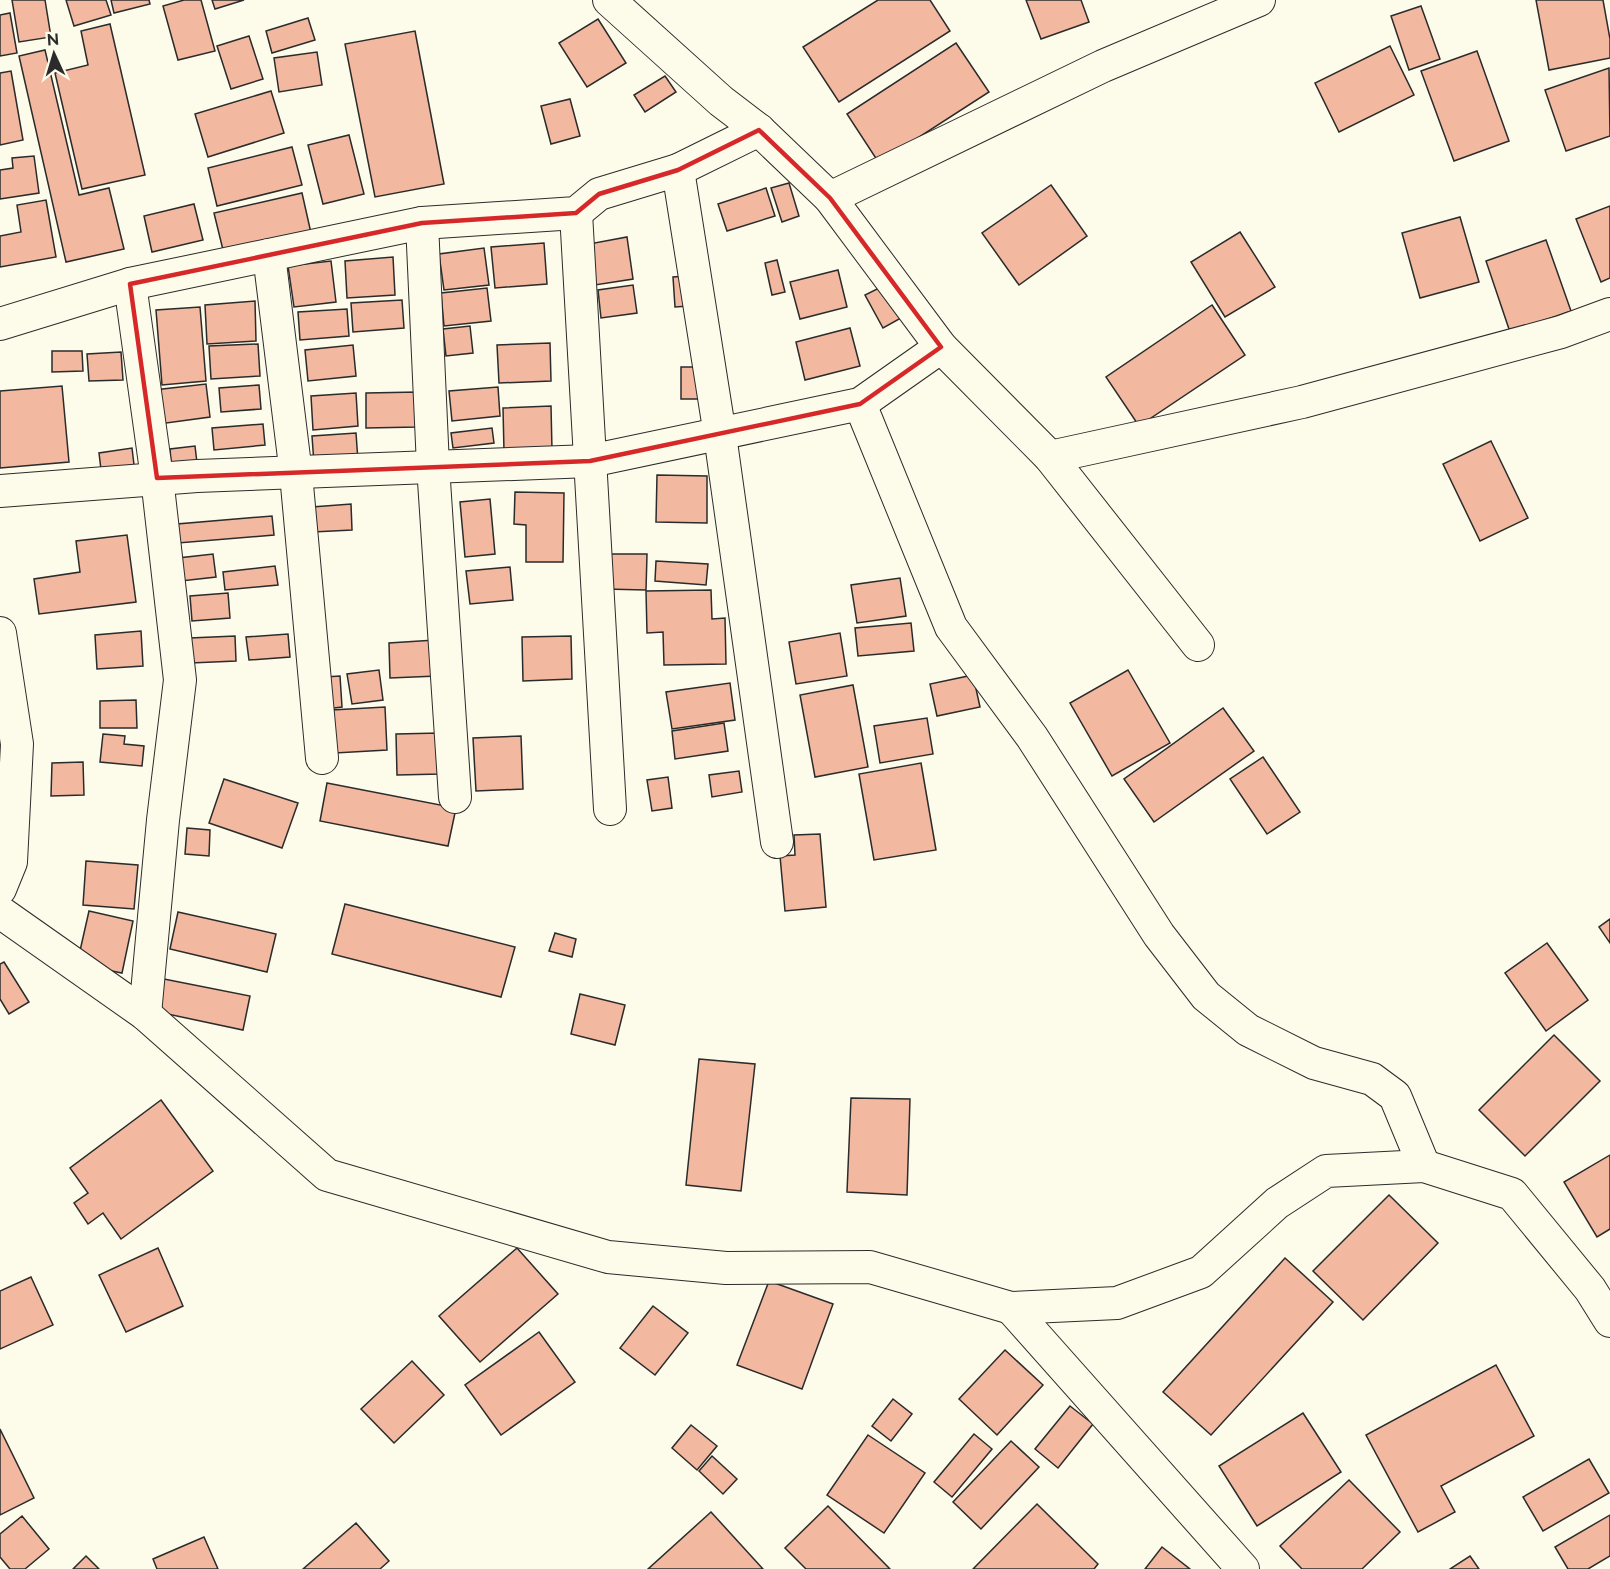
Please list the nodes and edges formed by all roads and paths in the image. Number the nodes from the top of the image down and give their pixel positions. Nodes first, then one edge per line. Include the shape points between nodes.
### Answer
1 (609, 0) edge
2 (1259, 0) edge
3 (759, 130) junction
4 (678, 170) junction
5 (830, 198) junction
6 (576, 213) junction
7 (422, 223) junction
8 (269, 255) junction
9 (130, 284) junction
10 (1610, 314) edge
11 (0, 324) edge
12 (941, 347) junction
13 (860, 404) junction
14 (720, 435) junction
15 (1050, 457) junction
16 (590, 461) junction
17 (433, 466) junction
18 (296, 474) junction
19 (157, 478) junction
20 (0, 491) edge
21 (0, 633) edge
22 (1198, 645) dead end
23 (322, 758) dead end
24 (455, 797) dead end
25 (610, 809) dead end
26 (777, 843) dead end
27 (0, 889) edge
28 (0, 912) edge
29 (145, 1014) junction
30 (1424, 1166) junction
31 (1011, 1308) junction
32 (1610, 1321) edge
33 (1243, 1569) edge

1 - 3 street
2 - 5 street via 1103,66
3 - 4 street
3 - 5 street
4 - 6 street via 599,194
4 - 14 street
5 - 12 street
6 - 7 street
6 - 16 street
7 - 8 street
7 - 17 street
8 - 9 street
8 - 18 street
9 - 11 street
9 - 19 street
10 - 15 street via 1561,332 1302,402
12 - 13 street
12 - 15 street
13 - 14 street
13 - 30 street via 951,627 1032,736 1159,935 1206,996 1248,1030 1314,1063 1372,1079 1395,1096
14 - 16 street
14 - 26 street
15 - 22 street
16 - 17 street
16 - 25 street
17 - 18 street
17 - 24 street
18 - 19 street
18 - 23 street
19 - 20 street
19 - 29 street via 180,680
21 - 27 street via 17,744 11,862
28 - 29 street
29 - 31 street via 327,1175 608,1257 726,1268 870,1267
30 - 31 street via 1326,1171 1277,1203 1201,1272 1117,1303
30 - 32 street via 1512,1194 1590,1289
31 - 33 street

